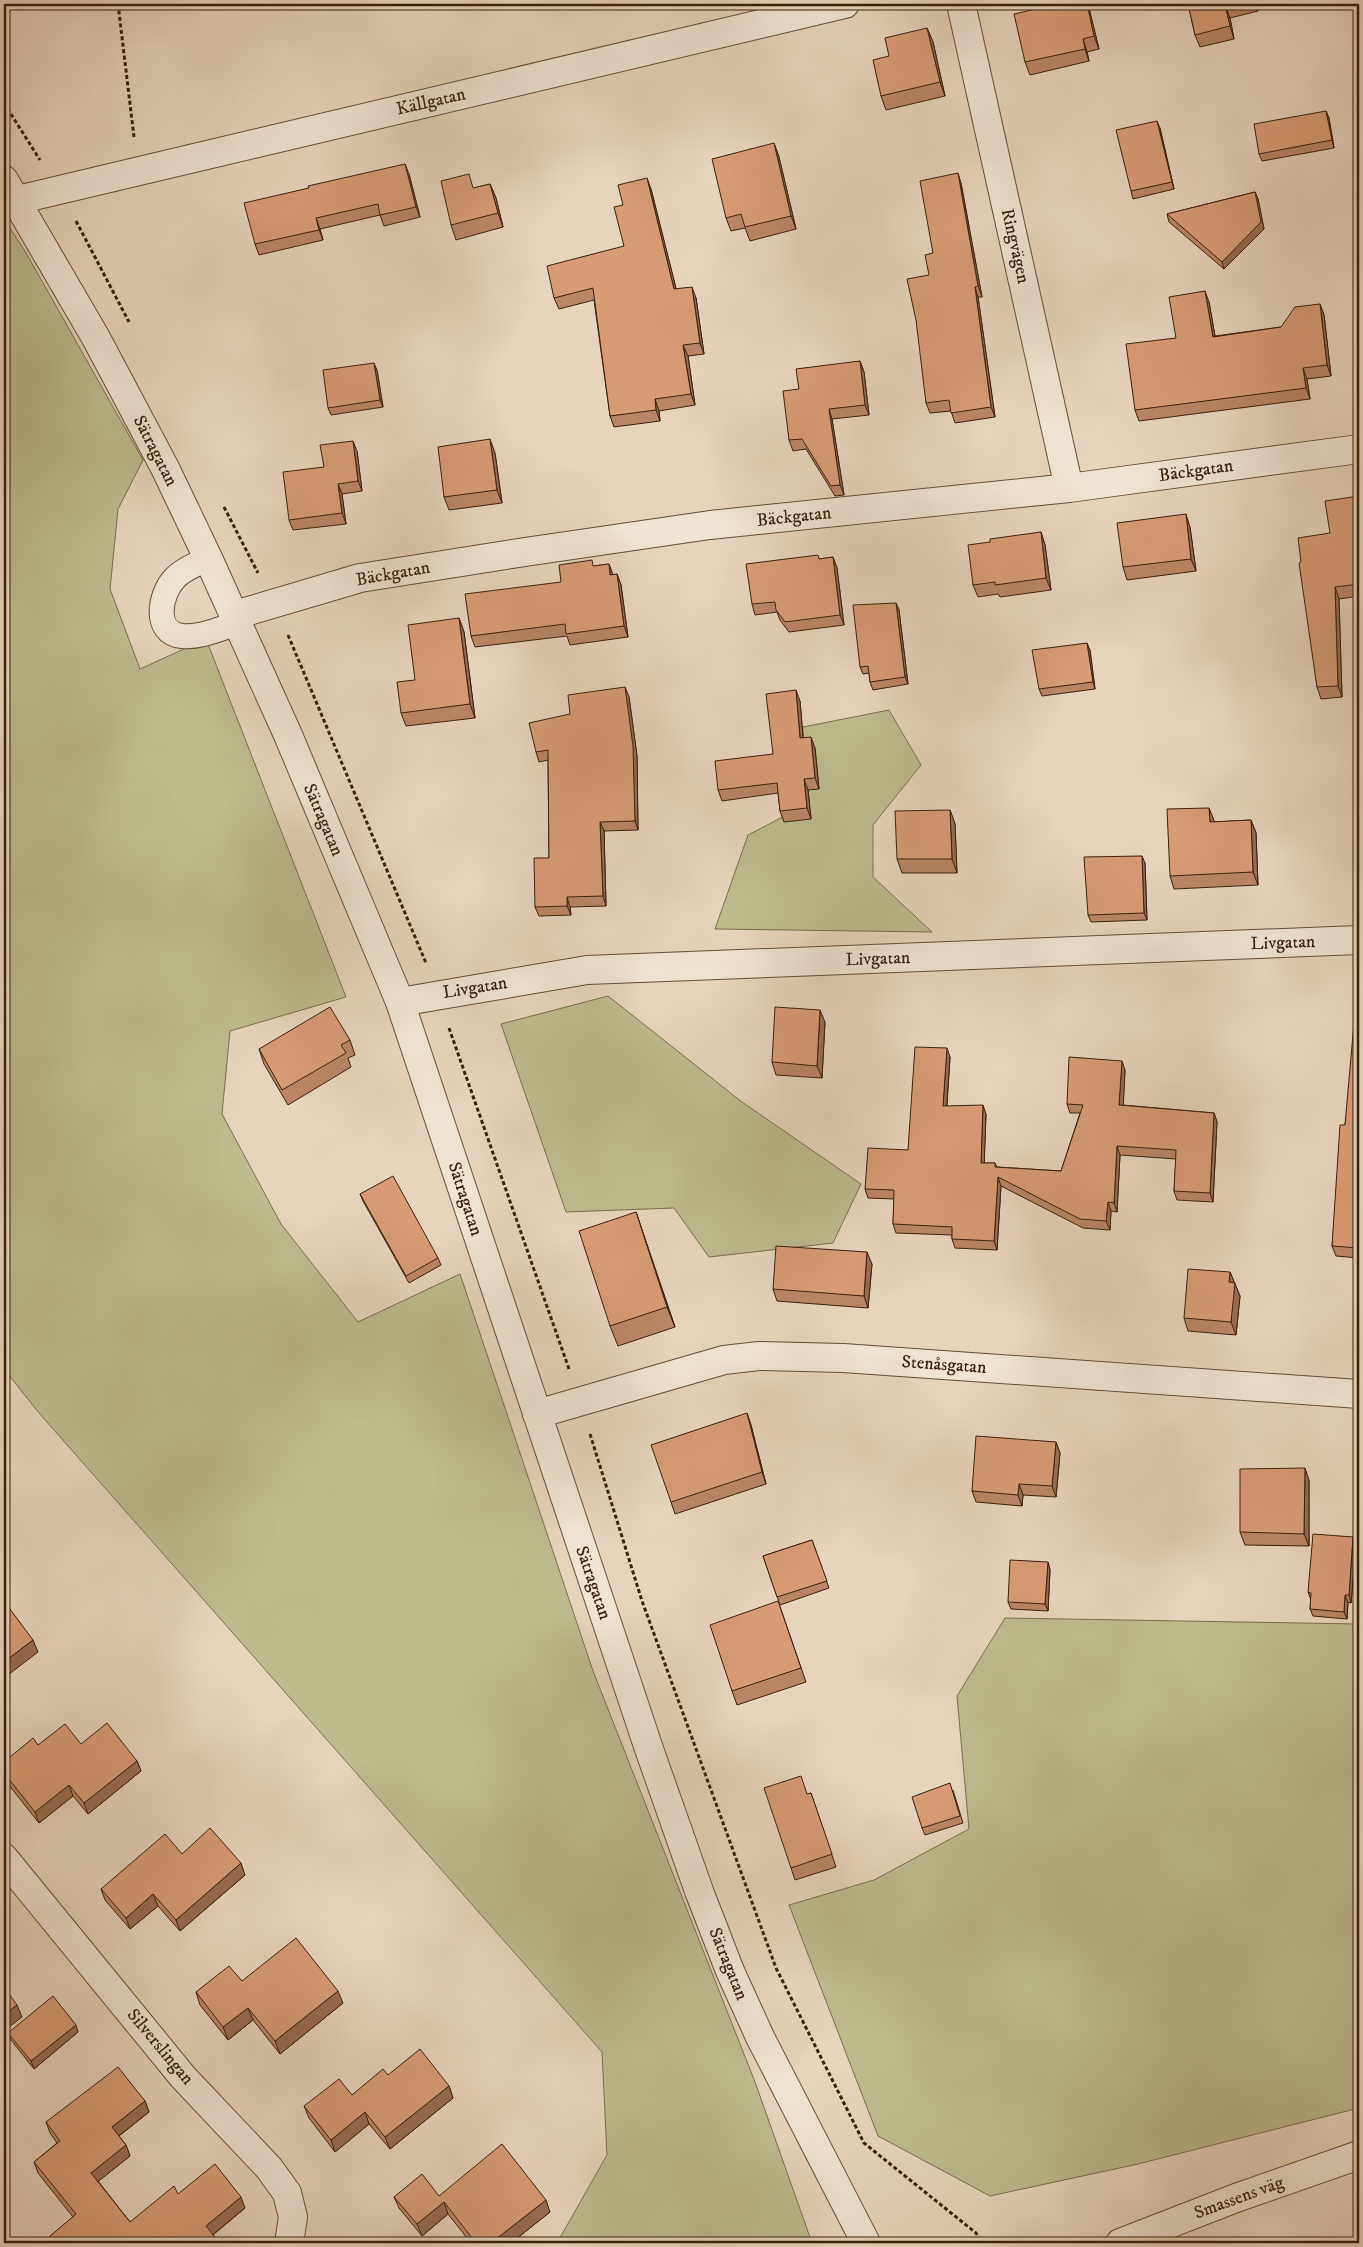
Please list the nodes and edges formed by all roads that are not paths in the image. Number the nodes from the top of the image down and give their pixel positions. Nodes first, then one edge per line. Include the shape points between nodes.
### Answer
1 (845, 4) edge
2 (961, 4) edge
3 (10, 190) edge
4 (1359, 449) edge
5 (1069, 488) junction
6 (208, 558) junction
7 (236, 619) junction
8 (1359, 940) edge
9 (400, 1002) junction
10 (1359, 1394) edge
11 (537, 1414) junction
12 (4, 1858) edge
13 (1359, 2155) edge
14 (290, 2243) edge
15 (866, 2243) edge
16 (1120, 2243) edge

1 - 3 street, Källgatan via 137,171
2 - 5 street, Ringvägen
3 - 6 street, Sätragatan via 101,347
4 - 5 street, Bäckgatan
5 - 7 street, Bäckgatan via 710,525 525,552 360,578
6 - 7 street, Sätragatan
6 - 7 lane via 175,577 167,590 162,600 166,628 174,634 194,636
7 - 9 street, Sätragatan
8 - 9 street, Livgatan via 587,970
9 - 11 street, Sätragatan
10 - 11 street, Stenåsgatan via 843,1358 760,1356 724,1360
11 - 15 street, Sätragatan via 648,1746 730,1971 760,2037
12 - 14 street, Silverslingan via 184,2077 269,2168 287,2193 293,2218
13 - 16 street, Smassens väg

